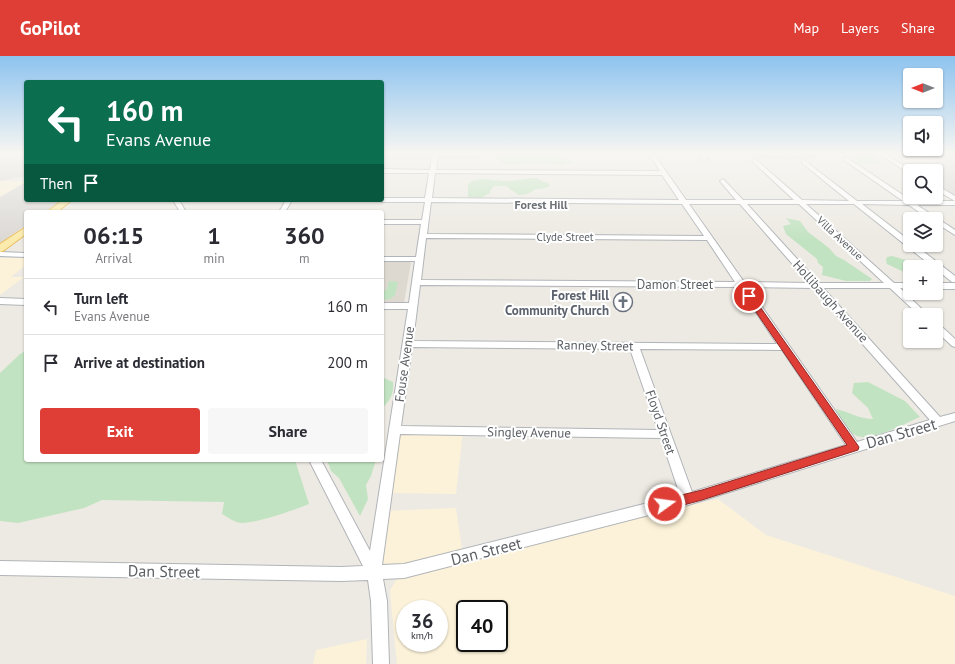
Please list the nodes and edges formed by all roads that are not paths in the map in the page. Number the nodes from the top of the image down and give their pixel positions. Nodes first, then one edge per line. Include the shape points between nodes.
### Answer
1 (430, 182) edge
2 (670, 182) edge
3 (724, 182) edge
4 (778, 182) edge
5 (830, 182) edge
6 (881, 182) edge
7 (943, 191) edge
8 (903, 197) edge
9 (955, 198) edge
10 (384, 200) edge
11 (428, 200) junction
12 (683, 201) junction
13 (65, 202) edge
14 (742, 202) junction
15 (800, 202) junction
16 (855, 202) junction
17 (903, 202) edge
18 (943, 203) edge
19 (955, 203) edge
20 (913, 204) edge
21 (54, 210) edge
22 (924, 212) edge
23 (384, 222) edge
24 (424, 222) junction
25 (943, 225) edge
26 (24, 231) edge
27 (955, 233) edge
28 (423, 236) junction
29 (708, 238) junction
30 (0, 249) edge
31 (0, 254) edge
32 (24, 255) edge
33 (384, 259) edge
34 (419, 259) junction
35 (955, 280) edge
36 (416, 282) junction
37 (740, 284) junction
38 (816, 285) junction
39 (890, 285) junction
40 (903, 286) edge
41 (943, 286) edge
42 (955, 286) edge
43 (0, 301) edge
44 (24, 302) edge
45 (384, 306) edge
46 (412, 306) junction
47 (916, 308) edge
48 (943, 333) edge
49 (407, 344) junction
50 (955, 344) edge
51 (634, 346) junction
52 (783, 347) junction
53 (955, 417) edge
54 (938, 422) junction
55 (394, 430) junction
56 (665, 434) junction
57 (854, 447) junction
58 (316, 462) edge
59 (688, 499) junction
60 (0, 568) edge
61 (374, 573) junction
62 (381, 664) edge

1 - 11 street, Fouse Avenue
2 - 12 street
3 - 14 street, Hollibaugh Avenue
4 - 15 street, Villa Avenue
5 - 16 street
6 - 8 street
7 - 9 street
10 - 11 street
11 - 12 street
11 - 24 street, Fouse Avenue
12 - 14 street
12 - 29 street
13 - 21 main road
14 - 15 street
14 - 38 street, Hollibaugh Avenue
15 - 16 street
15 - 39 street, Villa Avenue
16 - 17 street
16 - 35 street
18 - 19 street
20 - 22 street
23 - 24 street
24 - 28 street, Fouse Avenue
25 - 27 street
26 - 30 main road
28 - 29 street, Clyde Street
28 - 34 street, Fouse Avenue
29 - 37 street
31 - 32 street
33 - 34 street
34 - 36 street, Fouse Avenue
36 - 37 street, Damon Street
36 - 46 street, Fouse Avenue
37 - 38 street, Damon Street
37 - 52 street
38 - 39 street, Damon Street
38 - 54 street, Hollibaugh Avenue
39 - 40 street, Damon Street
39 - 47 street, Villa Avenue
41 - 42 street
43 - 44 street
45 - 46 street
46 - 49 street, Fouse Avenue
48 - 50 street
49 - 51 street, Ranney Street
49 - 55 street, Fouse Avenue
51 - 52 street, Ranney Street
51 - 56 street, Floyd Street
52 - 57 street
53 - 54 street, Dan Street
54 - 57 street, Dan Street
55 - 56 street, Singley Avenue
55 - 61 street, Fouse Avenue
56 - 59 street, Floyd Street
57 - 59 street, Dan Street
58 - 61 street
59 - 61 street, Dan Street via 419,568
60 - 61 street, Dan Street
61 - 62 street via 379,601

